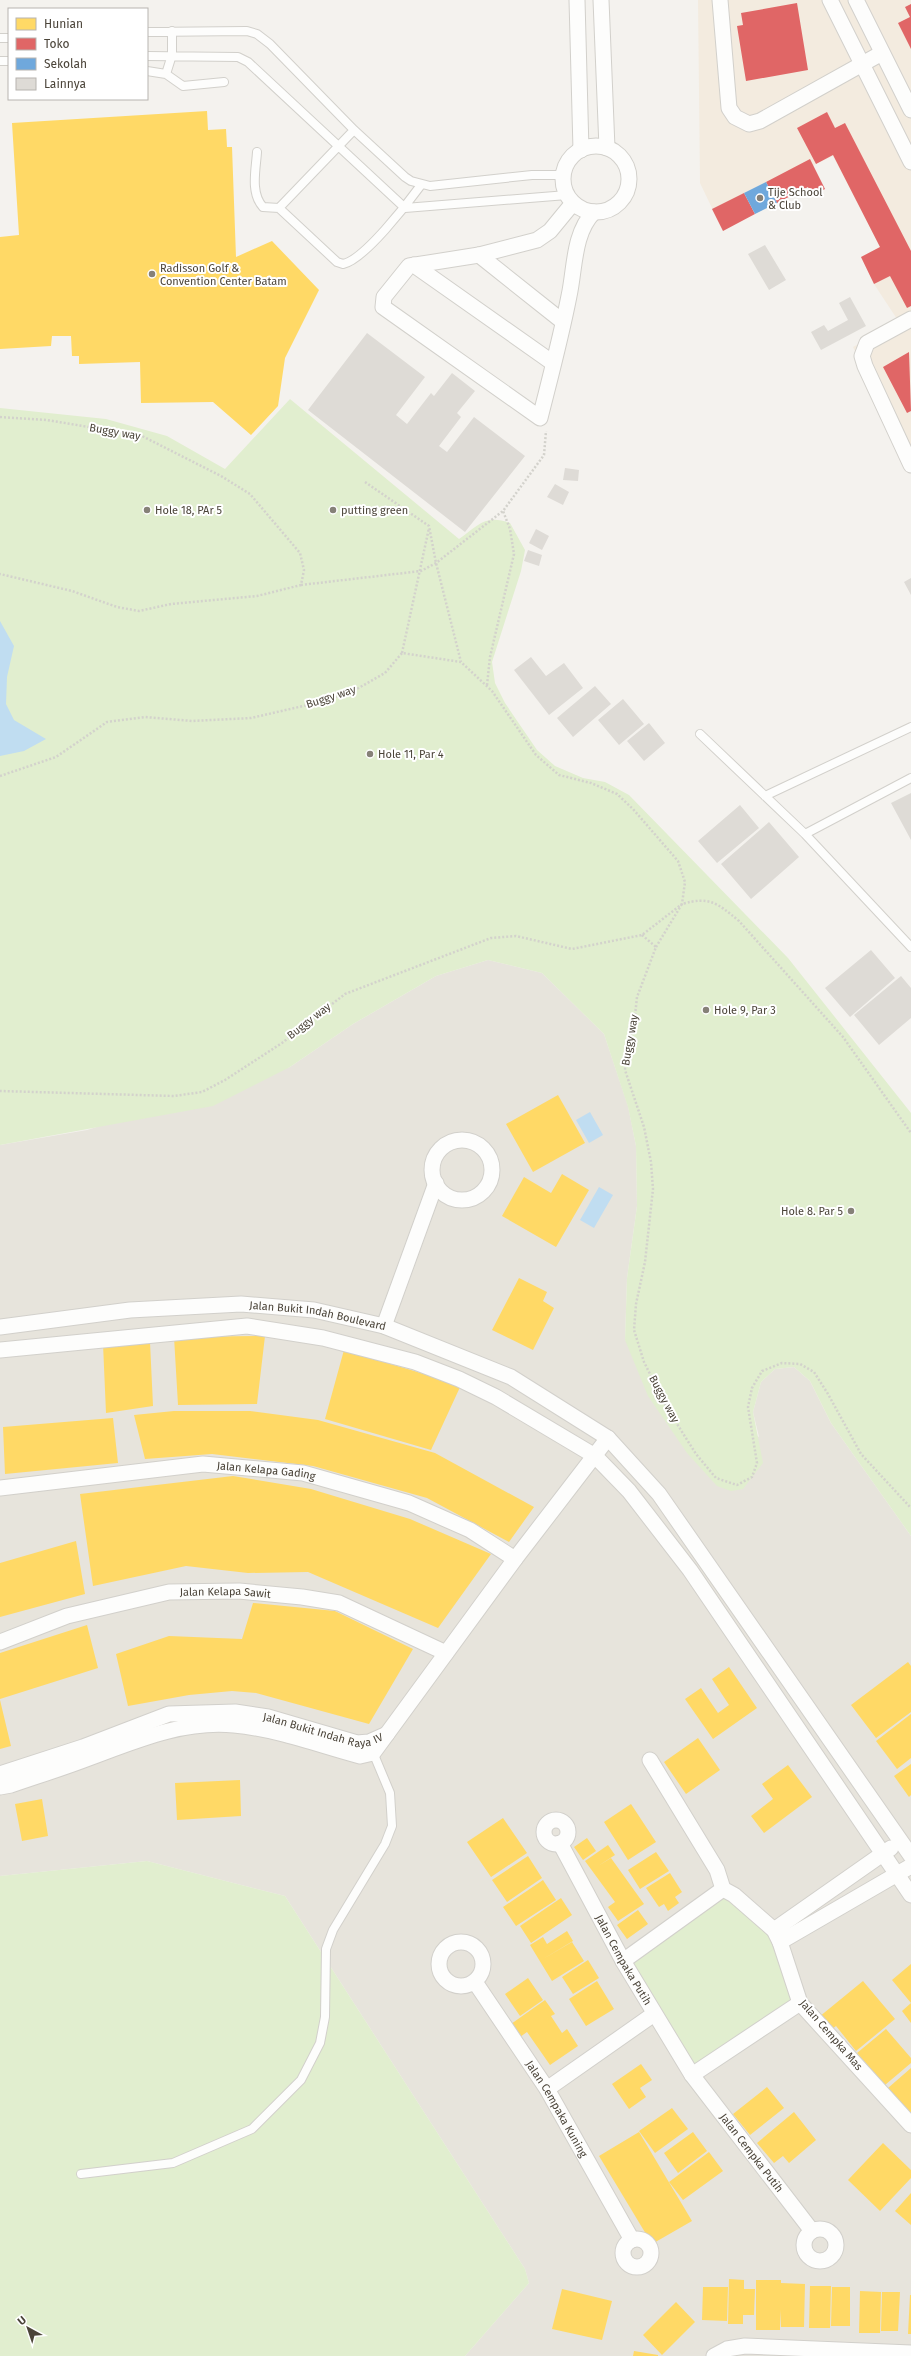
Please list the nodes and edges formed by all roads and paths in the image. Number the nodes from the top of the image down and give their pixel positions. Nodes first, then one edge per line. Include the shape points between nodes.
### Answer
1 (577, 0) edge
2 (601, 0) edge
3 (720, 0) edge
4 (830, 0) edge
5 (856, 0) edge
6 (172, 31) junction
7 (148, 32) edge
8 (882, 53) junction
9 (172, 55) junction
10 (148, 56) edge
11 (862, 63) junction
12 (148, 71) edge
13 (166, 74) junction
14 (224, 82) dead end
15 (911, 110) edge
16 (354, 130) junction
17 (337, 145) junction
18 (607, 148) junction
19 (581, 150) junction
20 (257, 152) dead end
21 (911, 162) edge
22 (563, 175) junction
23 (421, 185) junction
24 (570, 199) junction
25 (279, 208) junction
26 (405, 208) junction
27 (594, 212) junction
28 (479, 255) junction
29 (414, 265) junction
30 (911, 319) edge
31 (562, 321) junction
32 (553, 363) junction
33 (0, 417) edge
34 (540, 418) junction
35 (911, 465) edge
36 (365, 482) dead end
37 (503, 511) junction
38 (429, 526) junction
39 (436, 563) junction
40 (421, 571) junction
41 (0, 574) edge
42 (301, 585) junction
43 (402, 653) junction
44 (461, 662) junction
45 (487, 686) junction
46 (911, 727) edge
47 (700, 734) dead end
48 (0, 776) edge
49 (911, 778) edge
50 (765, 796) junction
51 (805, 834) junction
52 (682, 904) junction
53 (642, 935) junction
54 (656, 947) junction
55 (911, 947) edge
56 (0, 1091) edge
57 (911, 1133) edge
58 (436, 1183) junction
59 (0, 1326) edge
60 (384, 1326) junction
61 (0, 1350) edge
62 (608, 1438) junction
63 (595, 1456) junction
64 (0, 1488) edge
65 (911, 1508) edge
66 (515, 1559) junction
67 (0, 1642) edge
68 (446, 1653) junction
69 (371, 1747) junction
70 (650, 1760) dead end
71 (0, 1774) edge
72 (0, 1787) edge
73 (900, 1841) junction
74 (560, 1843) dead end
75 (883, 1853) junction
76 (911, 1856) edge
77 (911, 1866) edge
78 (897, 1875) junction
79 (723, 1889) junction
80 (911, 1895) edge
81 (777, 1936) junction
82 (623, 1961) junction
83 (475, 1982) dead end
84 (800, 2003) junction
85 (654, 2014) junction
86 (692, 2075) junction
87 (547, 2089) junction
88 (911, 2125) edge
89 (81, 2174) dead end
90 (812, 2231) dead end
91 (632, 2240) dead end
92 (911, 2353) edge
93 (714, 2356) edge

1 - 19 street
2 - 18 street
3 - 11 street via 729,108 742,122 749,124 760,121
4 - 11 street
5 - 8 street
6 - 7 lane
6 - 9 lane
6 - 16 lane via 247,31 257,34 270,44
8 - 11 street
8 - 15 street
9 - 10 lane
9 - 13 lane
9 - 17 lane via 238,57 248,62
11 - 21 street
12 - 13 lane
13 - 14 lane via 183,86
16 - 17 lane
16 - 23 lane via 405,177
17 - 25 lane
17 - 26 lane
18 - 19 street via 590,147
18 - 27 street via 616,153 628,170 627,190 622,200 614,207
19 - 22 street via 566,165
20 - 25 lane via 255,192 258,201 263,206
22 - 23 lane via 532,175
22 - 24 street via 563,185
23 - 26 lane
24 - 26 lane
24 - 27 street via 583,210
24 - 28 street via 550,231 537,240
25 - 26 lane via 336,262 344,264 356,259
27 - 31 street via 584,225 580,238
28 - 29 street
28 - 31 street
29 - 32 street
29 - 34 street via 405,269 384,297 383,307
30 - 35 street via 867,343 862,356
31 - 32 street
32 - 34 street
33 - 42 path, Buggy way via 47,420 142,436 221,476 250,494 300,553 304,570
34 - 37 path via 546,433 544,456
36 - 38 path
37 - 39 path
37 - 45 path via 510,529 514,554 490,657
38 - 39 path
38 - 40 path
39 - 40 path
39 - 44 path
40 - 42 path
40 - 43 path
41 - 42 path via 72,591 117,607 139,611 171,604 257,596
43 - 44 path
43 - 48 path, Buggy way via 385,673 355,690 325,701 251,718 192,721 145,717 106,722 56,757
44 - 45 path, Buggy way
45 - 52 path, Buggy way via 536,755 553,770 559,775 591,783 617,794 634,809 678,861 685,882
46 - 50 lane
47 - 50 lane
49 - 51 lane
50 - 51 lane
51 - 55 lane
52 - 53 path, Buggy way
52 - 54 path, Buggy way
52 - 57 path, Buggy way via 700,899 709,900 739,921 843,1037
53 - 54 path
53 - 56 path, Buggy way via 572,949 516,936 490,938 345,994 250,1064 202,1092 174,1096
54 - 65 path, Buggy way via 637,997 634,1024 626,1050 625,1070 644,1127 653,1189 634,1330 644,1362 667,1408 696,1454 716,1478 737,1485 752,1476 757,1463 748,1407 752,1388 762,1371 782,1363 800,1364 814,1372 861,1454
58 - 58 street via 432,1168 434,1159 446,1144 465,1140 482,1147 488,1155 492,1174 482,1192 473,1197 463,1200 453,1198 444,1194
58 - 60 street
59 - 60 street, Jalan Bukit Indah Boulevard via 130,1310 241,1304 314,1310
60 - 62 street, Jalan Bukit Indah Boulevard via 511,1377
61 - 63 street via 247,1326 323,1338 416,1362 459,1379
62 - 63 street
62 - 73 street, Jalan Bukit Indah Boulevard via 659,1494
63 - 66 street
63 - 75 street via 629,1491 690,1570
64 - 66 street, Jalan Kelapa Gading via 203,1464 303,1473 409,1503 470,1530
66 - 68 street
67 - 68 street, Jalan Kelapa Sawit via 67,1616 169,1592 239,1591 339,1603
68 - 69 street, Jalan Bukit Indah Raya IV via 388,1733
69 - 71 street, Jalan Bukit Indah Raya IV via 268,1717 235,1712 169,1714
69 - 72 street, Jalan Bukit Indah Raya IV via 360,1756 265,1730 234,1725 203,1725 146,1736 88,1759
69 - 89 lane via 390,1793 392,1826 333,1930 326,1949 325,2017 320,2042 301,2080 252,2129 173,2163
70 - 79 street via 717,1870
73 - 75 street
73 - 76 street, Jalan Bukit Indah Boulevard
74 - 82 street, Jalan Cempaka Putih
75 - 78 street
75 - 81 street
77 - 78 street
78 - 80 street
78 - 81 street
79 - 81 street via 734,1895
79 - 82 street
81 - 84 street, Jalan Cempka Mas
82 - 85 street, Jalan Cempaka Putih
83 - 87 street, Jalan Cempaka Kuning
84 - 86 street
84 - 88 street, Jalan Cempka Mas
85 - 86 street, Jalan Cempaka Putih
85 - 87 street
86 - 90 street, Jalan Cempka Putih
87 - 91 street, Jalan Cempaka Kuning
92 - 93 street via 745,2346 727,2349

